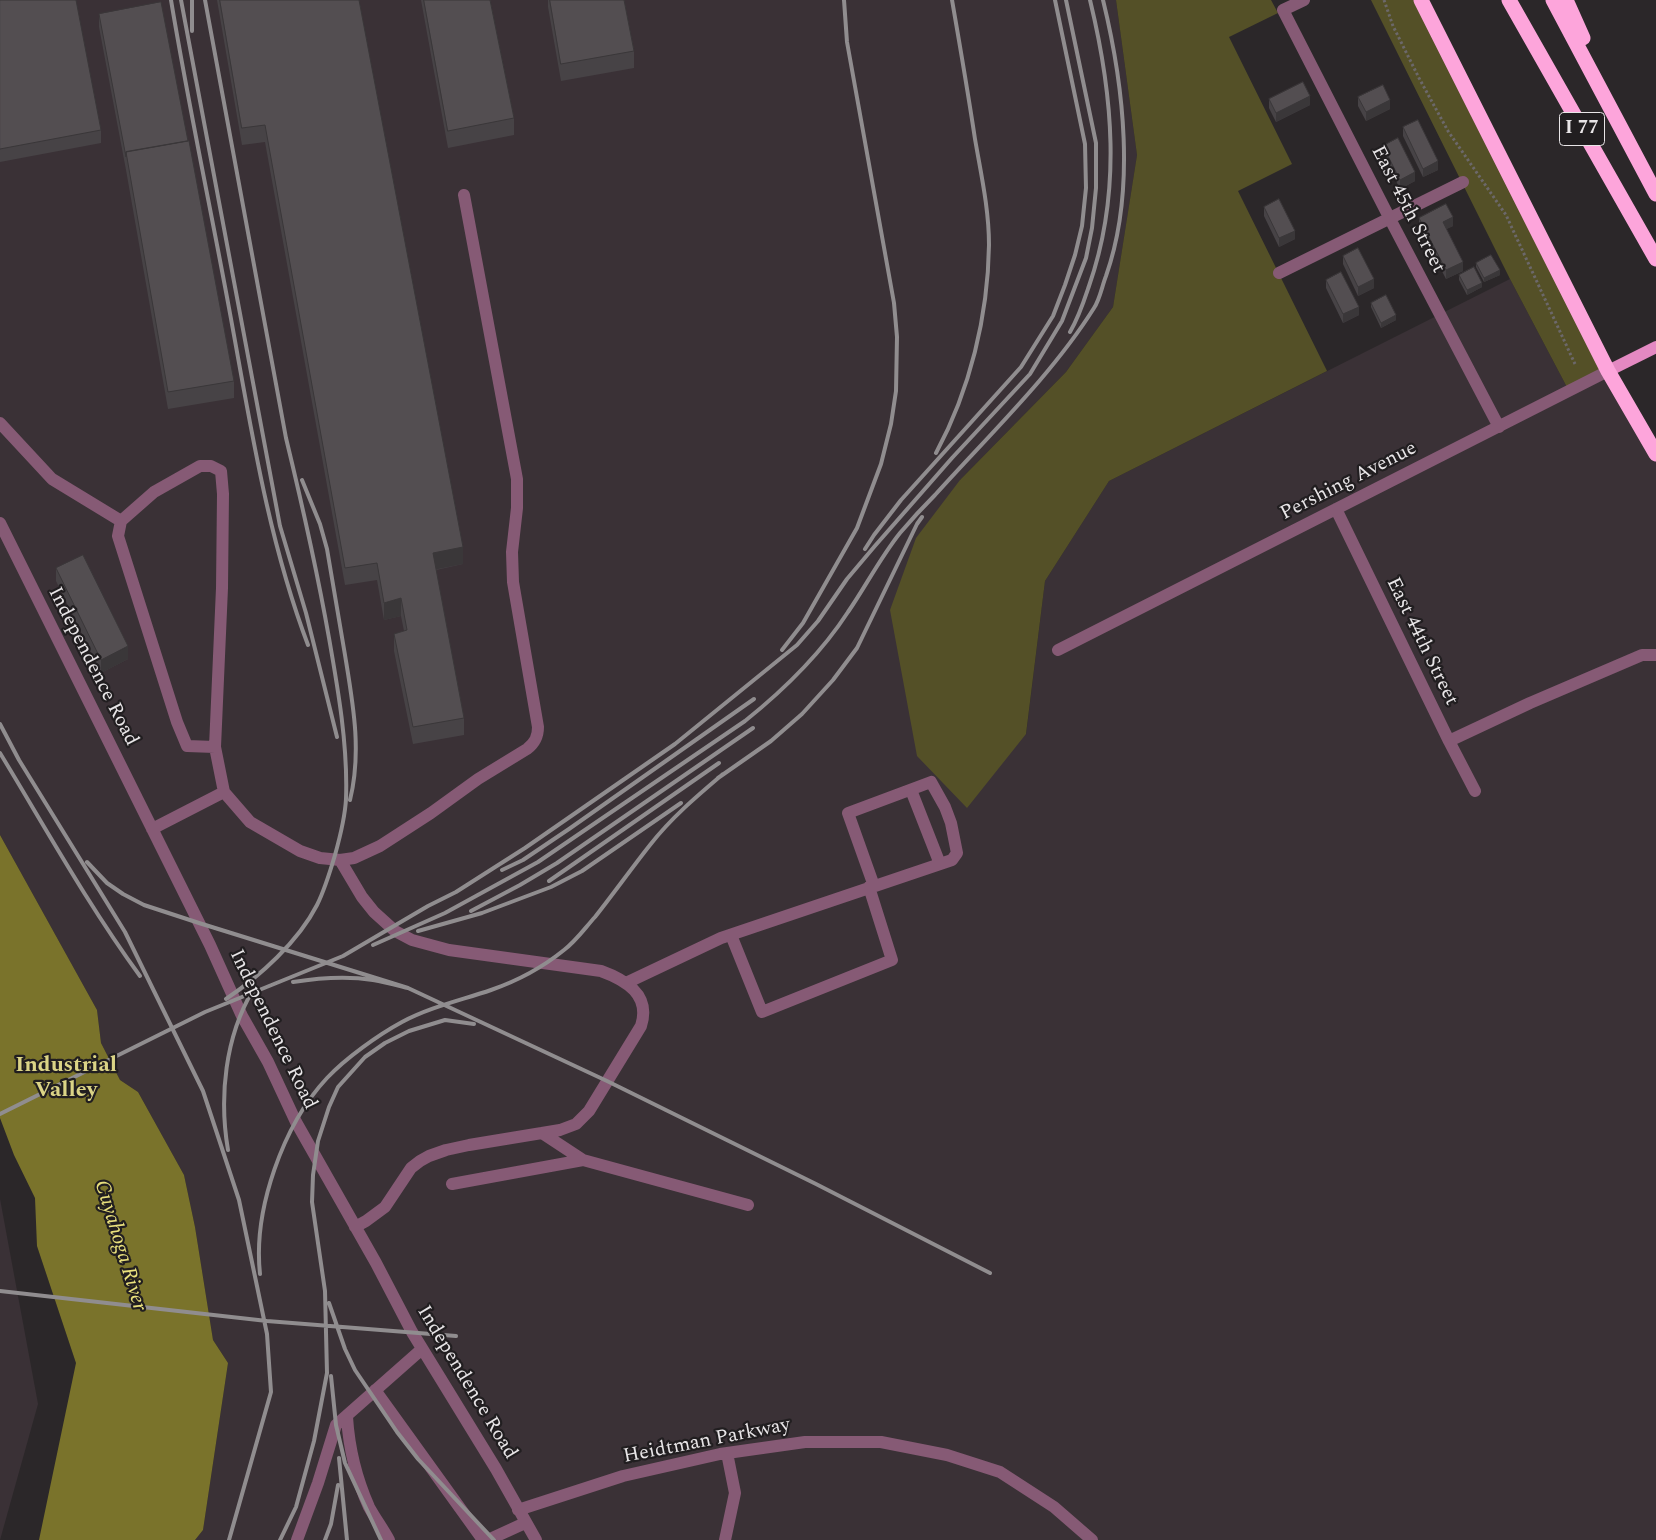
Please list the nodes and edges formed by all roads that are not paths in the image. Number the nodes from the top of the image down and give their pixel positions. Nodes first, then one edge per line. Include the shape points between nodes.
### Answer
1 (1304, 0) edge
2 (1421, 0) edge
3 (1509, 0) edge
4 (1552, 0) edge
5 (1566, 0) edge
6 (1624, 136) junction
7 (1463, 182) dead end
8 (1656, 194) edge
9 (464, 195) dead end
10 (1390, 219) junction
11 (1656, 258) edge
12 (1278, 273) dead end
13 (1656, 347) edge
14 (1608, 371) junction
15 (0, 423) edge
16 (1499, 426) junction
17 (1656, 454) edge
18 (1336, 509) junction
19 (121, 520) junction
20 (0, 523) edge
21 (6, 550) edge
22 (1058, 650) dead end
23 (1656, 655) edge
24 (1449, 741) junction
25 (216, 747) junction
26 (911, 790) junction
27 (1475, 791) dead end
28 (224, 792) junction
29 (152, 829) junction
30 (340, 860) junction
31 (940, 864) junction
32 (871, 886) junction
33 (731, 935) junction
34 (626, 983) junction
35 (542, 1133) junction
36 (583, 1160) junction
37 (452, 1184) dead end
38 (748, 1205) dead end
39 (355, 1227) junction
40 (422, 1348) junction
41 (375, 1390) junction
42 (347, 1417) junction
43 (727, 1453) junction
44 (518, 1510) junction
45 (525, 1522) junction
46 (298, 1540) edge
47 (389, 1540) edge
48 (482, 1540) edge
49 (488, 1540) edge
50 (536, 1540) edge
51 (725, 1540) edge
52 (1092, 1540) edge

1 - 10 street, East 45th Street via 1283,10
2 - 14 highway
3 - 11 highway, I 77
4 - 6 highway, I 77
5 - 6 highway
6 - 8 highway, I 77
7 - 10 street
9 - 30 street via 516,472 513,582 538,736 527,749 380,846 354,858
10 - 12 street
10 - 16 street, East 45th Street
13 - 14 main road, Pershing Avenue
14 - 16 street, Pershing Avenue
14 - 17 highway
15 - 19 street via 52,479
16 - 18 street, Pershing Avenue
18 - 22 street, Pershing Avenue
18 - 24 street, East 44th Street
19 - 25 street via 118,536 177,722 188,746
19 - 25 street via 154,492 200,466 211,466 221,471 222,588
20 - 21 street, Independence Road
21 - 29 street, Independence Road
23 - 24 street via 1642,655 1530,702
24 - 27 street, East 44th Street
25 - 28 street
26 - 31 street
26 - 31 street via 931,782 945,807 957,853 952,860
26 - 32 street via 848,813
28 - 29 street
28 - 30 street via 250,822 300,851
29 - 39 street, Independence Road via 296,1122
30 - 34 street via 374,912 395,931 412,940 449,950 593,970
31 - 32 street
32 - 33 street
32 - 33 street via 892,960 762,1012
33 - 34 street
34 - 35 street via 641,999 645,1015 641,1026 582,1119 569,1128
35 - 36 street
35 - 39 street via 446,1150 420,1161 407,1173 386,1207
36 - 37 street
36 - 38 street
39 - 40 street, Independence Road
40 - 41 street
40 - 44 street, Independence Road
41 - 42 street
41 - 48 street
42 - 46 street via 336,1425
42 - 47 street via 356,1473 369,1506
43 - 44 street, Heidtman Parkway via 623,1476
43 - 51 street via 735,1493
43 - 52 street, Heidtman Parkway via 805,1442 881,1442 947,1455 1000,1472 1054,1507
44 - 45 street, Independence Road
45 - 49 street
45 - 50 street, Independence Road

